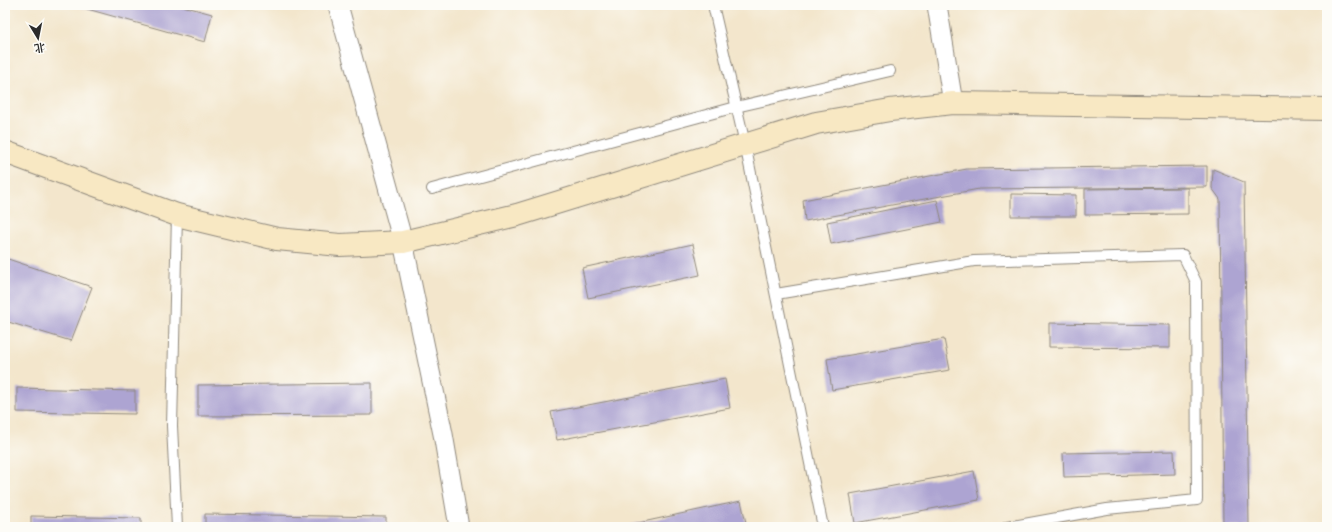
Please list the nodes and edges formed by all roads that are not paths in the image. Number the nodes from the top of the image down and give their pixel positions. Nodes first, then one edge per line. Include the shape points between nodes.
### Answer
1 (338, 5) edge
2 (713, 5) edge
3 (938, 5) edge
4 (890, 71) dead end
5 (953, 103) junction
6 (736, 107) junction
7 (1327, 109) edge
8 (745, 144) junction
9 (5, 152) edge
10 (432, 189) dead end
11 (177, 215) junction
12 (403, 242) junction
13 (776, 294) junction
14 (177, 527) edge
15 (459, 527) edge
16 (823, 527) edge
17 (1007, 527) edge

1 - 12 street
2 - 6 lane
3 - 5 street
4 - 6 lane
5 - 7 street
5 - 8 street via 890,110 816,123
6 - 8 lane
6 - 10 lane
8 - 12 street via 517,215
8 - 13 lane
9 - 11 street
11 - 12 street via 277,240 340,245
11 - 14 lane via 172,426
12 - 15 street via 443,434
13 - 16 lane
13 - 17 lane via 974,261 1183,255 1196,282 1197,500 1107,509

